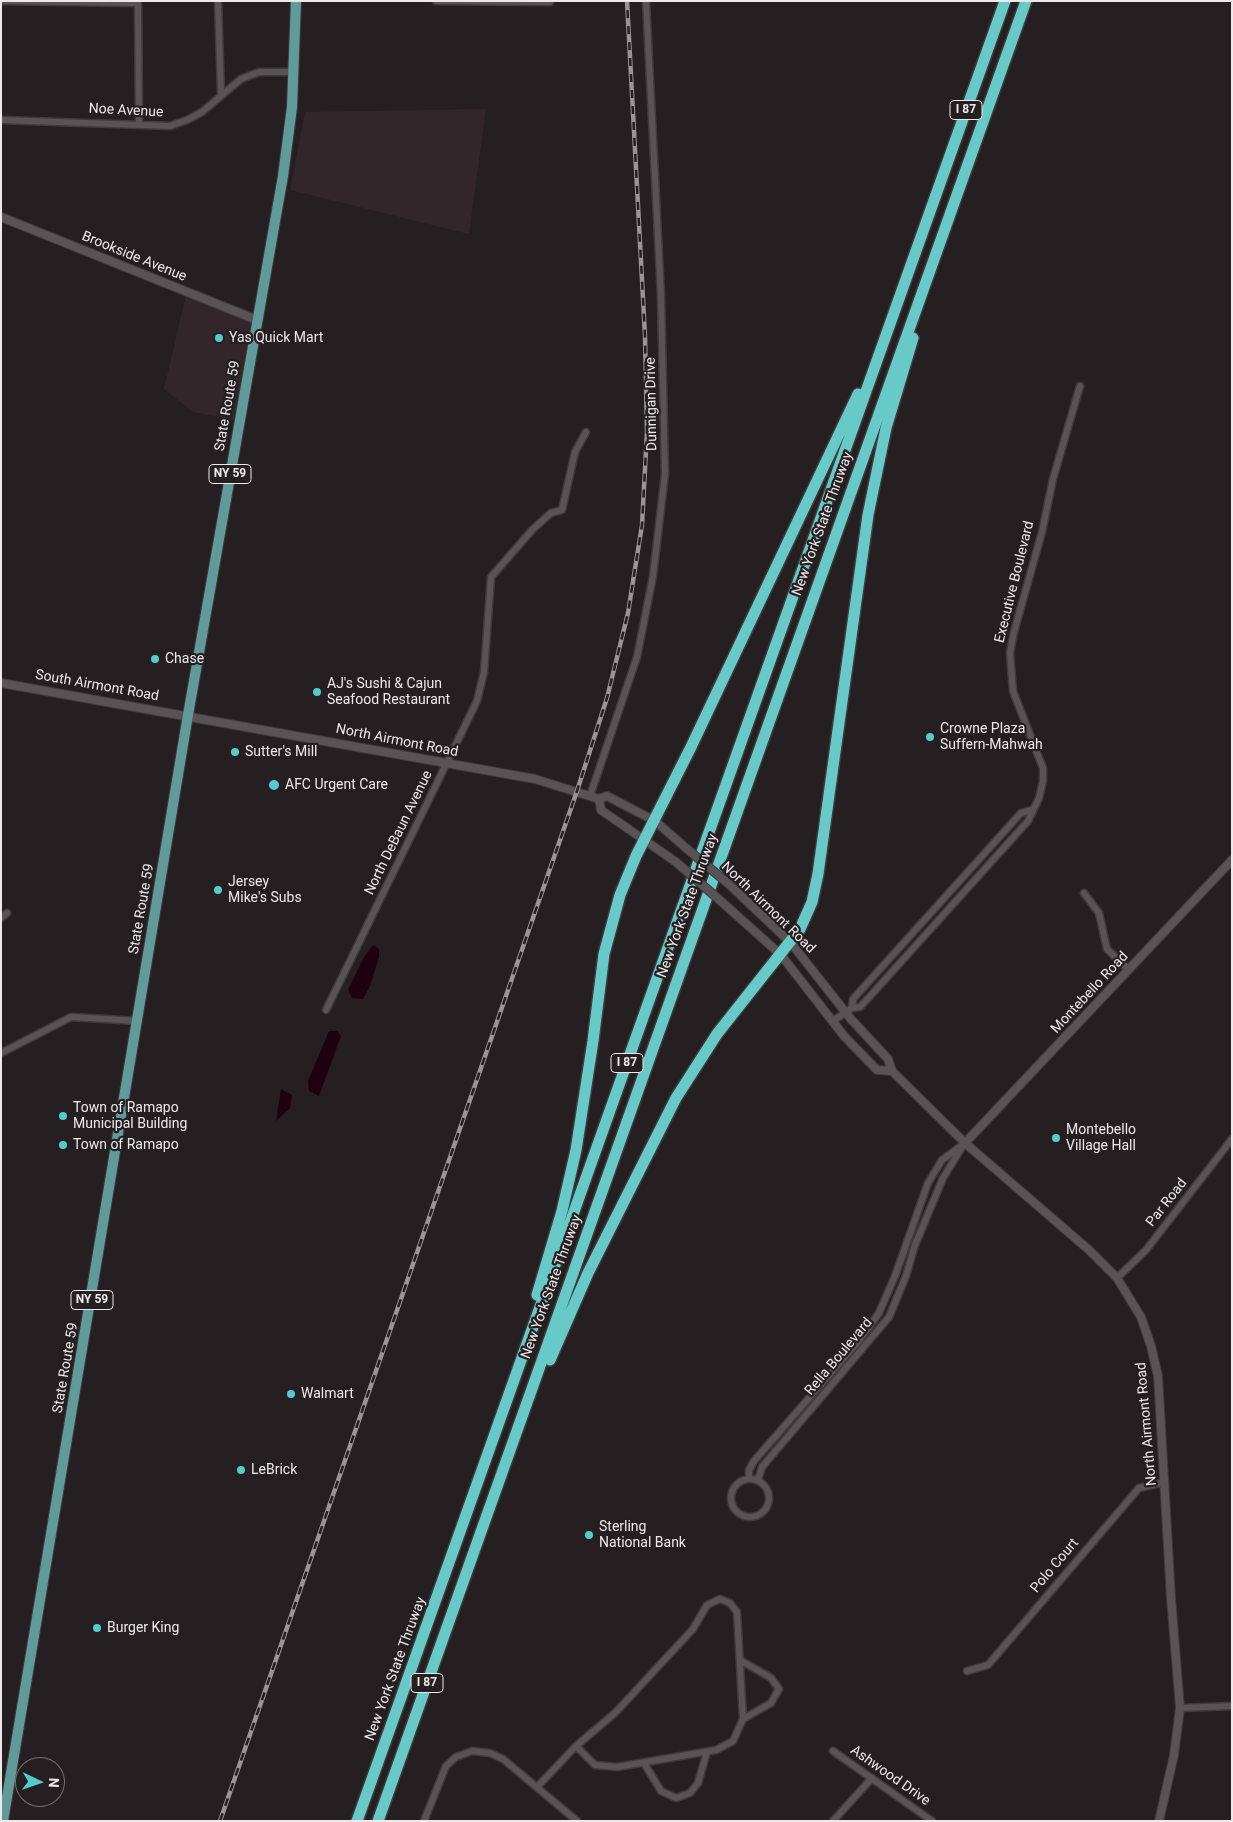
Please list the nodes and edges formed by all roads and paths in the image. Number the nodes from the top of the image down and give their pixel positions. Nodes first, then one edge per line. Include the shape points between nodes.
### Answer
1 (1, 1) edge
2 (218, 1) edge
3 (296, 1) edge
4 (436, 1) edge
5 (646, 1) edge
6 (1004, 1) edge
7 (1026, 1) edge
8 (138, 2) edge
9 (550, 2) edge
10 (294, 72) junction
11 (221, 94) junction
12 (1, 120) edge
13 (138, 123) junction
14 (953, 205) junction
15 (1, 217) edge
16 (897, 305) junction
17 (257, 320) junction
18 (1080, 386) dead end
19 (586, 432) dead end
20 (1, 683) edge
21 (188, 715) junction
22 (447, 763) junction
23 (590, 796) junction
24 (599, 799) junction
25 (1032, 810) junction
26 (655, 822) junction
27 (645, 839) junction
28 (1232, 860) edge
29 (1084, 892) dead end
30 (7, 913) dead end
31 (1, 918) edge
32 (791, 943) junction
33 (781, 955) junction
34 (1129, 970) junction
35 (326, 1010) dead end
36 (849, 1010) junction
37 (138, 1021) junction
38 (833, 1021) junction
39 (1, 1052) edge
40 (892, 1071) junction
41 (1232, 1140) edge
42 (965, 1143) junction
43 (906, 1243) junction
44 (915, 1245) junction
45 (1116, 1278) junction
46 (880, 1311) junction
47 (888, 1317) junction
48 (801, 1407) junction
49 (808, 1413) junction
50 (489, 1452) junction
51 (507, 1458) junction
52 (749, 1479) junction
53 (758, 1480) junction
54 (1165, 1482) junction
55 (740, 1660) junction
56 (966, 1671) dead end
57 (1232, 1706) edge
58 (1180, 1708) junction
59 (743, 1719) junction
60 (576, 1746) junction
61 (833, 1751) dead end
62 (707, 1752) junction
63 (644, 1763) junction
64 (872, 1778) junction
65 (537, 1787) junction
66 (3, 1814) edge
67 (358, 1821) edge
68 (378, 1821) edge
69 (424, 1821) edge
70 (577, 1821) edge
71 (833, 1821) edge
72 (932, 1821) edge
73 (1159, 1821) edge

1 - 8 street
2 - 11 street
3 - 10 main road, State Route 59 / NY 59
4 - 9 street
5 - 23 street, Dunnigan Drive via 661,296 665,474 653,576 637,657
6 - 16 highway, New York State Thruway / I 87
7 - 14 highway, New York State Thruway / I 87
8 - 13 street
10 - 11 street, Noe Avenue via 259,72 241,79
10 - 17 main road, State Route 59 / NY 59 via 283,176
11 - 13 street, Noe Avenue via 202,112 170,126
12 - 13 street, Noe Avenue
14 - 32 highway via 879,458 865,534 816,889 807,916
14 - 51 highway, New York State Thruway / I 87
15 - 17 street, Brookside Avenue
16 - 26 highway via 826,464
16 - 50 highway, New York State Thruway / I 87
17 - 21 main road, State Route 59 / NY 59
18 - 25 street, Executive Boulevard via 1053,479 1010,653 1013,691 1043,768 1039,798
19 - 22 street, North DeBaun Avenue via 575,452 562,510 551,513 533,528 491,577 484,672 477,701
20 - 21 street, South Airmont Road
21 - 22 street, North Airmont Road
21 - 37 main road, State Route 59 / NY 59
22 - 23 street, North Airmont Road via 535,779
22 - 35 street, North DeBaun Avenue
23 - 24 street, North Airmont Road
24 - 26 street, North Airmont Road via 607,796
24 - 27 street, North Airmont Road via 601,810
25 - 36 street via 1021,813 853,999
25 - 36 street, Executive Boulevard via 1028,821 872,994 860,1007
26 - 27 highway
26 - 32 street, North Airmont Road, bridge via 731,886
27 - 33 street, North Airmont Road, bridge via 676,862
27 - 50 highway via 627,876 608,936 569,1182
28 - 34 street, Montebello Road
29 - 34 street via 1099,913 1107,948
30 - 31 street
32 - 33 highway
32 - 36 street, North Airmont Road
33 - 38 street, North Airmont Road
33 - 51 highway via 717,1034 673,1105 588,1273
34 - 42 street, Montebello Road
36 - 38 street, Executive Boulevard
36 - 40 street, North Airmont Road via 888,1059
37 - 39 street via 71,1017
37 - 66 main road, State Route 59 / NY 59
38 - 40 street, North Airmont Road via 877,1070
40 - 42 street, North Airmont Road
41 - 45 street, Par Road via 1146,1250
42 - 43 street, Rella Boulevard via 942,1160 928,1183
42 - 44 street, Rella Boulevard via 943,1178
42 - 45 street, North Airmont Road via 1089,1250
43 - 44 street
43 - 46 street, Rella Boulevard
44 - 47 street, Rella Boulevard
45 - 54 street, North Airmont Road via 1141,1317 1154,1355
46 - 47 street, Rella Boulevard
46 - 48 street, Rella Boulevard via 858,1342
47 - 49 street, Rella Boulevard
48 - 49 street, Rella Boulevard
48 - 52 street, Rella Boulevard via 754,1461
49 - 53 street, Rella Boulevard via 762,1467
50 - 67 highway, New York State Thruway / I 87
51 - 68 highway, New York State Thruway / I 87
52 - 53 street
52 - 53 street, Rella Boulevard via 737,1484 731,1495 734,1509 746,1517 758,1516 769,1501 767,1488
54 - 56 street, Polo Court via 1138,1488 988,1665
54 - 58 street, North Airmont Road
55 - 59 street
55 - 59 street via 771,1678 779,1689 771,1703
55 - 60 street via 737,1612 730,1603 720,1599 707,1604 693,1629 615,1713
57 - 58 street
58 - 73 street, North Airmont Road via 1174,1755
59 - 62 street via 733,1741
60 - 63 street via 596,1765 617,1767
60 - 65 street
61 - 64 street, Ashwood Drive
62 - 63 street
62 - 63 street via 698,1783 690,1793 676,1798 661,1791
64 - 71 street
64 - 72 street, Ashwood Drive
65 - 69 street via 503,1759 490,1753 472,1751 456,1757 446,1766
65 - 70 street

